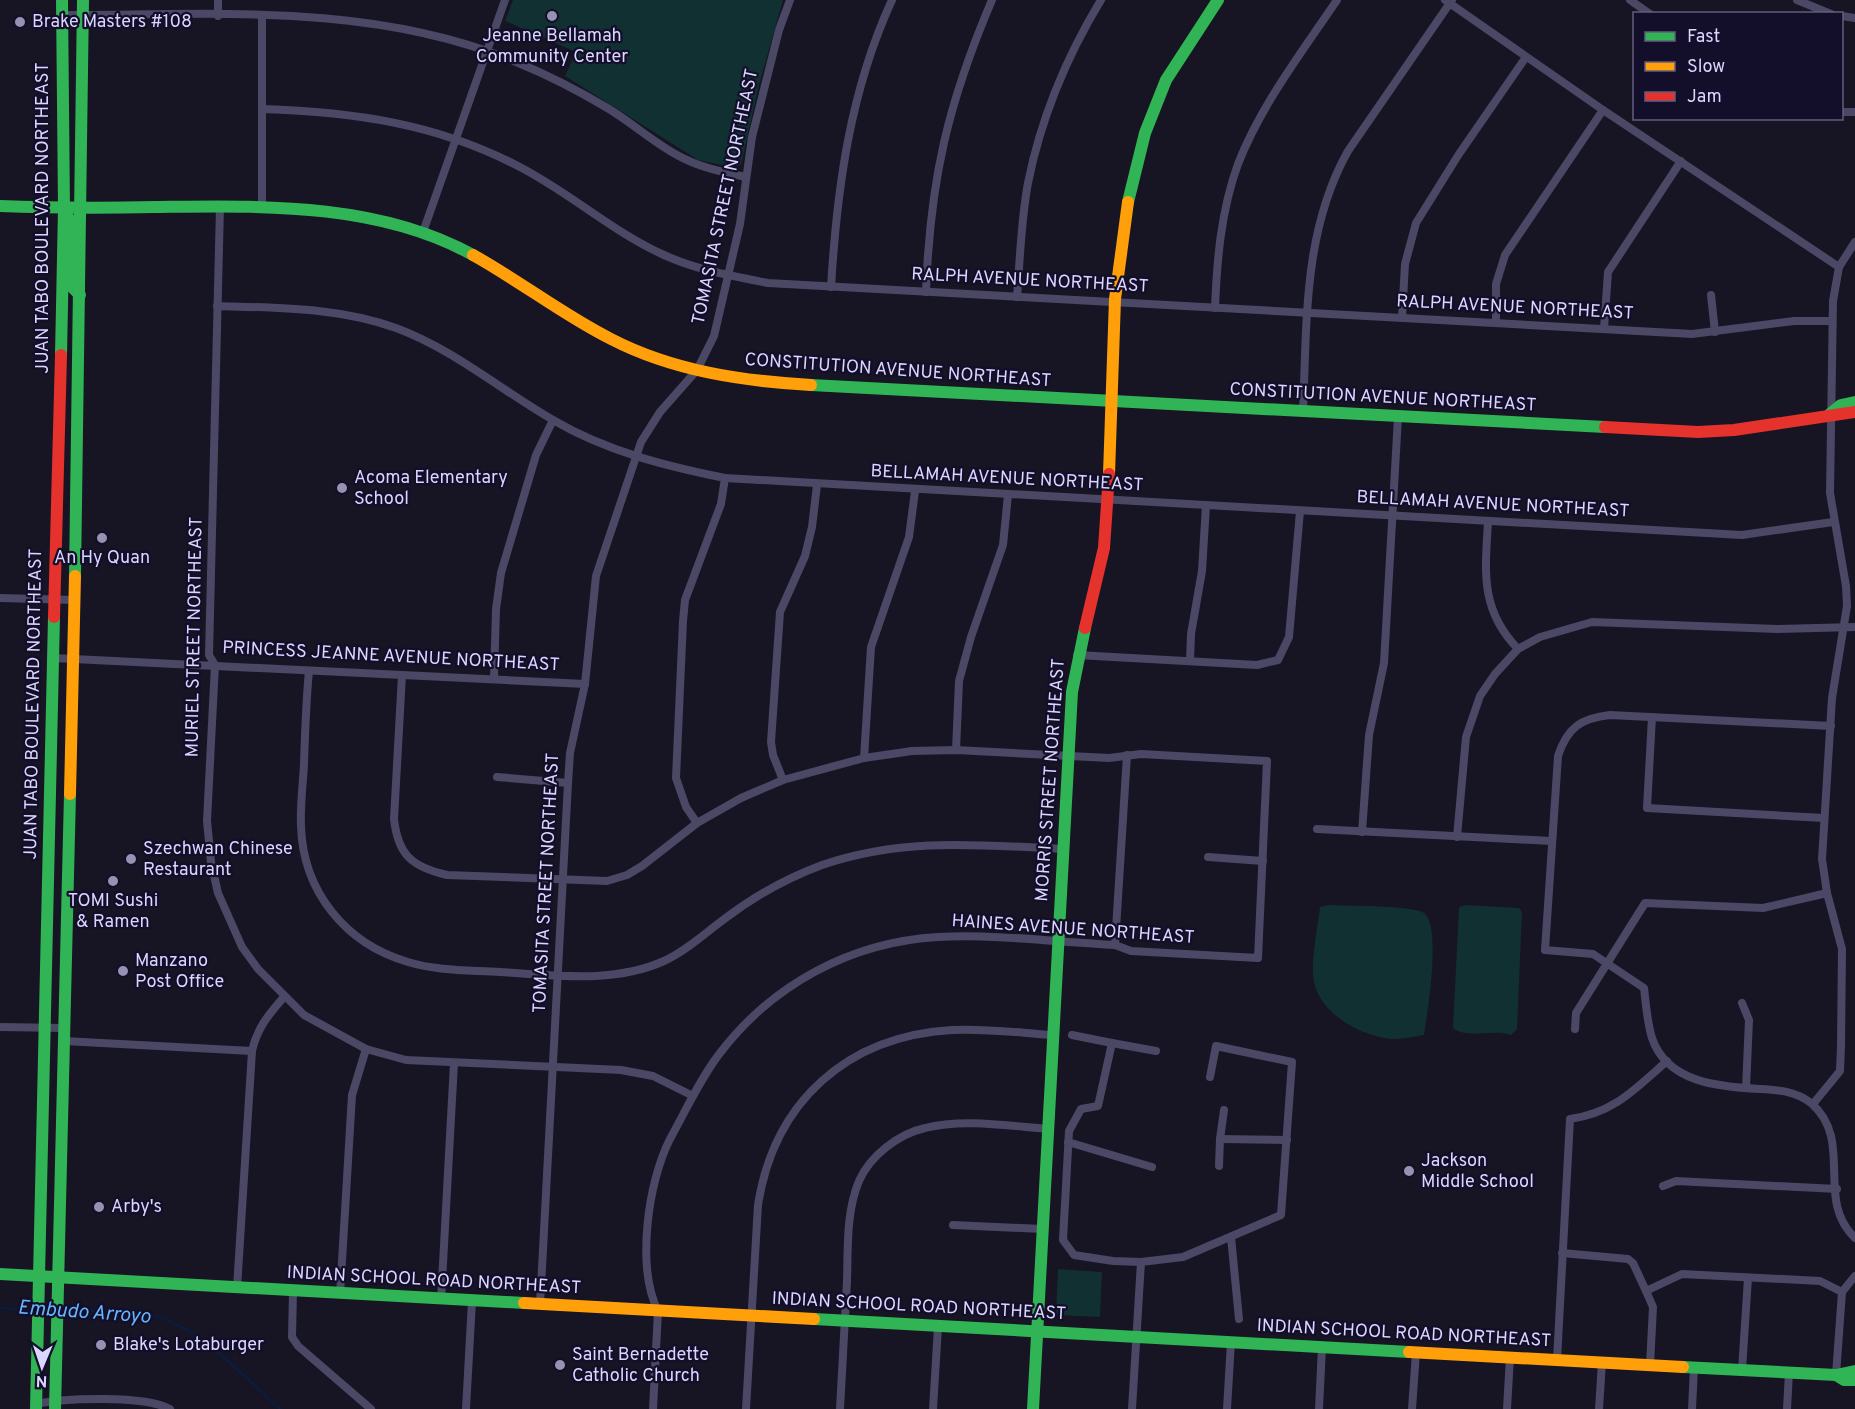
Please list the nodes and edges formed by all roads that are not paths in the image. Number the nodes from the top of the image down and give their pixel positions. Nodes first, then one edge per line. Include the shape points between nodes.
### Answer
1 (62, 0) edge
2 (83, 0) edge
3 (218, 0) edge
4 (505, 0) edge
5 (790, 0) edge
6 (892, 0) edge
7 (992, 0) edge
8 (1101, 0) edge
9 (1218, 0) edge
10 (1337, 0) edge
11 (1630, 0) edge
12 (1797, 0) edge
13 (1449, 1) edge
14 (1647, 12) edge
15 (1826, 12) edge
16 (62, 15) junction
17 (82, 15) junction
18 (218, 15) junction
19 (262, 15) junction
20 (487, 51) junction
21 (1526, 57) junction
22 (262, 109) junction
23 (1603, 110) junction
24 (455, 139) junction
25 (1681, 161) junction
26 (746, 177) junction
27 (0, 206) edge
28 (220, 207) junction
29 (262, 207) junction
30 (64, 208) junction
31 (81, 208) junction
32 (423, 232) junction
33 (1855, 242) edge
34 (1839, 267) junction
35 (729, 275) junction
36 (831, 286) junction
37 (926, 292) junction
38 (80, 295) junction
39 (1711, 295) dead end
40 (1017, 297) junction
41 (1116, 302) junction
42 (217, 306) junction
43 (1215, 308) junction
44 (1308, 313) junction
45 (1402, 318) junction
46 (1832, 321) junction
47 (1496, 323) junction
48 (1604, 329) junction
49 (1715, 332) junction
50 (697, 370) junction
51 (1112, 402) junction
52 (1855, 402) edge
53 (1303, 412) junction
54 (1855, 412) edge
55 (1830, 414) junction
56 (1398, 417) junction
57 (553, 420) junction
58 (636, 456) junction
59 (725, 478) junction
60 (817, 485) junction
61 (915, 491) junction
62 (1008, 495) junction
63 (1107, 500) junction
64 (1206, 505) junction
65 (1300, 511) junction
66 (1393, 516) junction
67 (1488, 522) junction
68 (1833, 522) junction
69 (0, 598) edge
70 (54, 600) junction
71 (75, 600) junction
72 (1845, 627) junction
73 (1855, 627) edge
74 (1518, 649) junction
75 (1077, 655) junction
76 (53, 658) junction
77 (74, 659) junction
78 (1190, 661) junction
79 (215, 665) junction
80 (309, 670) junction
81 (402, 675) junction
82 (494, 679) junction
83 (585, 684) junction
84 (1652, 717) junction
85 (1831, 726) junction
86 (956, 750) junction
87 (1069, 755) junction
88 (1127, 755) junction
89 (864, 758) junction
90 (496, 777) dead end
91 (783, 780) junction
92 (568, 783) junction
93 (1824, 818) junction
94 (697, 823) junction
95 (1317, 829) dead end
96 (1362, 832) junction
97 (1457, 837) junction
98 (1551, 841) junction
99 (1063, 849) junction
100 (1208, 857) dead end
101 (1263, 861) junction
102 (563, 881) junction
103 (1827, 893) junction
104 (1058, 942) junction
105 (1115, 945) junction
106 (1606, 962) junction
107 (557, 975) junction
108 (284, 997) junction
109 (1742, 1004) dead end
110 (0, 1027) edge
111 (45, 1028) junction
112 (1575, 1029) dead end
113 (64, 1035) junction
114 (1053, 1035) junction
115 (1072, 1035) dead end
116 (1112, 1043) junction
117 (366, 1049) junction
118 (252, 1051) junction
119 (1156, 1051) dead end
120 (1667, 1061) junction
121 (454, 1063) junction
122 (554, 1068) junction
123 (1210, 1077) dead end
124 (1746, 1088) junction
125 (693, 1096) junction
126 (1813, 1104) junction
127 (1224, 1110) dead end
128 (1048, 1129) junction
129 (1220, 1139) junction
130 (1287, 1140) junction
131 (1068, 1142) junction
132 (1219, 1166) dead end
133 (1152, 1167) dead end
134 (1663, 1186) dead end
135 (1837, 1189) junction
136 (953, 1225) dead end
137 (1043, 1229) junction
138 (1231, 1237) junction
139 (1855, 1238) edge
140 (1562, 1253) junction
141 (1141, 1262) junction
142 (0, 1274) edge
143 (1855, 1275) edge
144 (39, 1278) junction
145 (1748, 1278) junction
146 (59, 1279) junction
147 (237, 1288) junction
148 (1646, 1291) junction
149 (293, 1292) junction
150 (1842, 1292) junction
151 (340, 1294) junction
152 (441, 1300) junction
153 (472, 1301) junction
154 (540, 1305) junction
155 (658, 1311) junction
156 (751, 1317) junction
157 (1239, 1319) dead end
158 (845, 1322) junction
159 (938, 1327) junction
160 (1037, 1332) junction
161 (1136, 1337) junction
162 (1231, 1342) junction
163 (1322, 1347) junction
164 (1416, 1352) junction
165 (1510, 1358) junction
166 (1557, 1360) junction
167 (1602, 1362) junction
168 (1650, 1365) junction
169 (1694, 1368) junction
170 (1742, 1370) junction
171 (1855, 1371) edge
172 (1789, 1372) junction
173 (1836, 1375) junction
174 (1855, 1380) edge
175 (55, 1405) edge
176 (36, 1407) edge
177 (170, 1409) edge
178 (371, 1409) edge
179 (466, 1409) edge
180 (653, 1409) edge
181 (746, 1409) edge
182 (840, 1409) edge
183 (933, 1409) edge
184 (1033, 1409) edge
185 (1132, 1409) edge
186 (1227, 1409) edge
187 (1319, 1409) edge
188 (1412, 1409) edge
189 (1507, 1409) edge
190 (1599, 1409) edge
191 (1692, 1409) edge
192 (1787, 1409) edge

1 - 16 street, JUAN TABO BOULEVARD NORTHEAST
2 - 17 street, JUAN TABO BOULEVARD NORTHEAST
3 - 18 street
4 - 20 street
5 - 26 street, TOMASITA STREET NORTHEAST via 762,94
6 - 36 street via 854,110 836,206
7 - 37 street via 942,140 933,188
8 - 40 street via 1064,69 1036,151 1024,218
9 - 41 street, MORRIS STREET NORTHEAST via 1167,78 1134,163 1122,223
10 - 43 street via 1269,103 1238,165 1221,227
11 - 14 street
12 - 15 street
13 - 21 street
13 - 44 street via 1336,172 1313,244
16 - 17 street
16 - 30 street, JUAN TABO BOULEVARD NORTHEAST
17 - 18 street
17 - 31 street, JUAN TABO BOULEVARD NORTHEAST
18 - 19 street
19 - 20 street via 379,23
19 - 22 street
20 - 24 street
20 - 26 street via 566,85 676,155
21 - 23 street
21 - 45 street via 1416,223 1405,264
22 - 24 street, RALPH AVENUE NORTHEAST via 362,115
22 - 29 street
23 - 25 street
23 - 47 street via 1505,255 1497,278
24 - 32 street
24 - 35 street, RALPH AVENUE NORTHEAST via 555,185 662,254
25 - 34 street
25 - 48 street via 1608,272
26 - 35 street, TOMASITA STREET NORTHEAST
27 - 30 street, CONSTITUTION AVENUE NORTHEAST
28 - 29 street, CONSTITUTION AVENUE NORTHEAST
28 - 31 street, CONSTITUTION AVENUE NORTHEAST
28 - 42 street, MURIEL STREET NORTHEAST
29 - 32 street, CONSTITUTION AVENUE NORTHEAST via 343,213
30 - 31 street, CONSTITUTION AVENUE NORTHEAST
30 - 38 street via 72,225 72,287
30 - 70 street, JUAN TABO BOULEVARD NORTHEAST
31 - 38 street, JUAN TABO BOULEVARD NORTHEAST
32 - 50 street, CONSTITUTION AVENUE NORTHEAST via 483,260 608,338
33 - 34 street
34 - 46 street
35 - 36 street, RALPH AVENUE NORTHEAST via 768,283
35 - 50 street, TOMASITA STREET NORTHEAST via 714,336
36 - 37 street, RALPH AVENUE NORTHEAST
37 - 40 street, RALPH AVENUE NORTHEAST
38 - 71 street, JUAN TABO BOULEVARD NORTHEAST
39 - 49 street
40 - 41 street, RALPH AVENUE NORTHEAST
41 - 43 street, RALPH AVENUE NORTHEAST
41 - 51 street, MORRIS STREET NORTHEAST
42 - 57 street, BELLAMAH AVENUE NORTHEAST via 333,311 398,329 465,364
42 - 79 street, MURIEL STREET NORTHEAST via 209,655
43 - 44 street, RALPH AVENUE NORTHEAST
44 - 45 street, RALPH AVENUE NORTHEAST
44 - 53 street
45 - 47 street, RALPH AVENUE NORTHEAST
46 - 49 street, RALPH AVENUE NORTHEAST via 1794,321
46 - 55 street
47 - 48 street, RALPH AVENUE NORTHEAST
48 - 49 street, RALPH AVENUE NORTHEAST
50 - 51 street, CONSTITUTION AVENUE NORTHEAST via 764,382
50 - 58 street, TOMASITA STREET NORTHEAST via 649,428
51 - 53 street, CONSTITUTION AVENUE NORTHEAST
51 - 63 street, MORRIS STREET NORTHEAST
52 - 55 street, CONSTITUTION AVENUE NORTHEAST via 1841,405
53 - 56 street, CONSTITUTION AVENUE NORTHEAST
54 - 55 street, CONSTITUTION AVENUE NORTHEAST
55 - 56 street, CONSTITUTION AVENUE NORTHEAST via 1698,432
55 - 68 street
56 - 66 street
57 - 58 street, BELLAMAH AVENUE NORTHEAST via 592,441
57 - 82 street via 536,455 501,573
58 - 59 street, BELLAMAH AVENUE NORTHEAST
58 - 83 street, TOMASITA STREET NORTHEAST via 594,583
59 - 60 street, BELLAMAH AVENUE NORTHEAST
59 - 94 street via 721,504 685,600 683,621 676,778
60 - 61 street, BELLAMAH AVENUE NORTHEAST
60 - 91 street via 805,556 780,612 777,633 771,742
61 - 62 street, BELLAMAH AVENUE NORTHEAST
61 - 89 street via 909,537 871,647
62 - 63 street, BELLAMAH AVENUE NORTHEAST
62 - 86 street via 1003,546 959,681
63 - 64 street, BELLAMAH AVENUE NORTHEAST
63 - 75 street, MORRIS STREET NORTHEAST via 1097,581
64 - 65 street, BELLAMAH AVENUE NORTHEAST
64 - 78 street
65 - 66 street, BELLAMAH AVENUE NORTHEAST
65 - 78 street via 1288,637 1278,660 1257,664
66 - 67 street, BELLAMAH AVENUE NORTHEAST
66 - 96 street via 1384,663 1369,735
67 - 68 street, BELLAMAH AVENUE NORTHEAST via 1742,535
67 - 74 street via 1488,598 1502,630
68 - 72 street via 1846,586
69 - 70 street
70 - 71 street
70 - 76 street, JUAN TABO BOULEVARD NORTHEAST
71 - 77 street, JUAN TABO BOULEVARD NORTHEAST
72 - 73 street
72 - 74 street via 1777,629 1592,622 1549,633
72 - 85 street
74 - 97 street via 1480,696 1470,722
75 - 78 street
75 - 87 street, MORRIS STREET NORTHEAST
76 - 77 street, PRINCESS JEANNE AVENUE NORTHEAST
76 - 111 street, JUAN TABO BOULEVARD NORTHEAST
77 - 79 street, PRINCESS JEANNE AVENUE NORTHEAST
77 - 113 street, JUAN TABO BOULEVARD NORTHEAST
79 - 80 street, PRINCESS JEANNE AVENUE NORTHEAST
79 - 108 street, MURIEL STREET NORTHEAST via 207,821 211,862 227,916 242,947
80 - 81 street, PRINCESS JEANNE AVENUE NORTHEAST
80 - 107 street via 300,826 316,886 342,926 364,944 410,963
81 - 82 street, PRINCESS JEANNE AVENUE NORTHEAST
81 - 102 street via 394,819 396,835 409,859 424,870 447,875
82 - 83 street, PRINCESS JEANNE AVENUE NORTHEAST
83 - 92 street, TOMASITA STREET NORTHEAST via 570,753
84 - 85 street
84 - 93 street via 1647,808
84 - 98 street via 1592,717 1571,730 1558,756
85 - 93 street
86 - 87 street
86 - 89 street
87 - 88 street
87 - 99 street, MORRIS STREET NORTHEAST
88 - 101 street via 1268,761
88 - 105 street
89 - 91 street
90 - 92 street
91 - 94 street
92 - 102 street, TOMASITA STREET NORTHEAST
93 - 103 street via 1822,859
94 - 102 street via 627,875 592,882
95 - 96 street
96 - 97 street
97 - 98 street
98 - 106 street via 1545,950 1593,954
99 - 104 street, MORRIS STREET NORTHEAST
99 - 107 street via 930,843 854,856 822,865 761,893 665,960 622,974
100 - 101 street
101 - 105 street, HAINES AVENUE NORTHEAST via 1258,958 1131,951
102 - 107 street, TOMASITA STREET NORTHEAST
103 - 106 street via 1762,908 1645,903
103 - 126 street via 1842,949 1840,1071
104 - 105 street, HAINES AVENUE NORTHEAST
104 - 114 street, MORRIS STREET NORTHEAST
104 - 125 street, HAINES AVENUE NORTHEAST via 919,939 885,944 831,963 786,989 758,1012 719,1055
106 - 112 street via 1576,1013
106 - 120 street via 1644,988 1652,1039
107 - 122 street, TOMASITA STREET NORTHEAST
108 - 117 street via 323,1028
108 - 118 street via 255,1035
109 - 124 street via 1749,1020
110 - 111 street
111 - 113 street
111 - 144 street, JUAN TABO BOULEVARD NORTHEAST
113 - 118 street
113 - 146 street, JUAN TABO BOULEVARD NORTHEAST
114 - 128 street, MORRIS STREET NORTHEAST
114 - 156 street via 953,1030 903,1036 872,1048 817,1084 778,1135 765,1171 758,1205
115 - 116 street
116 - 119 street
116 - 131 street via 1098,1106 1081,1108
117 - 121 street via 406,1060
117 - 151 street via 352,1095
118 - 147 street
120 - 124 street via 1688,1077 1712,1086
120 - 140 street via 1619,1104 1591,1116 1570,1119
121 - 122 street
121 - 152 street
122 - 125 street via 621,1070 653,1076
122 - 154 street, TOMASITA STREET NORTHEAST
123 - 130 street via 1216,1046 1292,1062
124 - 126 street via 1791,1092
125 - 155 street, HAINES AVENUE NORTHEAST via 662,1155 650,1204 647,1249 652,1299
126 - 135 street via 1827,1117 1838,1140
127 - 129 street
128 - 137 street, MORRIS STREET NORTHEAST
128 - 158 street via 944,1124 905,1135 885,1148 860,1178 853,1198
129 - 130 street
129 - 132 street
130 - 138 street via 1281,1215
131 - 133 street
131 - 141 street via 1063,1240 1074,1255
134 - 135 street via 1676,1181
135 - 139 street via 1841,1219
136 - 137 street
137 - 160 street, MORRIS STREET NORTHEAST
138 - 141 street via 1183,1257
138 - 157 street
140 - 148 street via 1628,1259
140 - 166 street
141 - 161 street
142 - 144 street, INDIAN SCHOOL ROAD NORTHEAST
143 - 150 street
144 - 146 street, INDIAN SCHOOL ROAD NORTHEAST
144 - 176 street, JUAN TABO BOULEVARD NORTHEAST
145 - 148 street via 1682,1274
145 - 150 street via 1820,1281
145 - 170 street
146 - 147 street, INDIAN SCHOOL ROAD NORTHEAST
146 - 175 street, JUAN TABO BOULEVARD NORTHEAST
147 - 149 street, INDIAN SCHOOL ROAD NORTHEAST
148 - 168 street via 1653,1307
149 - 151 street, INDIAN SCHOOL ROAD NORTHEAST
149 - 178 street via 292,1337 297,1346
150 - 173 street
151 - 152 street, INDIAN SCHOOL ROAD NORTHEAST
152 - 153 street, INDIAN SCHOOL ROAD NORTHEAST
153 - 154 street, INDIAN SCHOOL ROAD NORTHEAST
153 - 179 street
154 - 155 street, INDIAN SCHOOL ROAD NORTHEAST
155 - 156 street, INDIAN SCHOOL ROAD NORTHEAST
155 - 180 street, HAINES AVENUE NORTHEAST
156 - 158 street, INDIAN SCHOOL ROAD NORTHEAST
156 - 181 street
158 - 159 street, INDIAN SCHOOL ROAD NORTHEAST
158 - 182 street
159 - 160 street, INDIAN SCHOOL ROAD NORTHEAST
159 - 183 street
160 - 161 street, INDIAN SCHOOL ROAD NORTHEAST
160 - 184 street, MORRIS STREET NORTHEAST
161 - 162 street, INDIAN SCHOOL ROAD NORTHEAST
161 - 185 street
162 - 163 street, INDIAN SCHOOL ROAD NORTHEAST
162 - 186 street
163 - 164 street, INDIAN SCHOOL ROAD NORTHEAST
163 - 187 street
164 - 165 street, INDIAN SCHOOL ROAD NORTHEAST
164 - 188 street
165 - 166 street, INDIAN SCHOOL ROAD NORTHEAST
165 - 189 street
166 - 167 street, INDIAN SCHOOL ROAD NORTHEAST
167 - 168 street, INDIAN SCHOOL ROAD NORTHEAST
167 - 190 street
168 - 169 street, INDIAN SCHOOL ROAD NORTHEAST
169 - 170 street, INDIAN SCHOOL ROAD NORTHEAST
169 - 191 street
170 - 172 street, INDIAN SCHOOL ROAD NORTHEAST
171 - 173 street, INDIAN SCHOOL ROAD NORTHEAST
172 - 173 street, INDIAN SCHOOL ROAD NORTHEAST
172 - 192 street
173 - 174 street, INDIAN SCHOOL ROAD NORTHEAST
175 - 176 street
175 - 177 street via 140,1401

